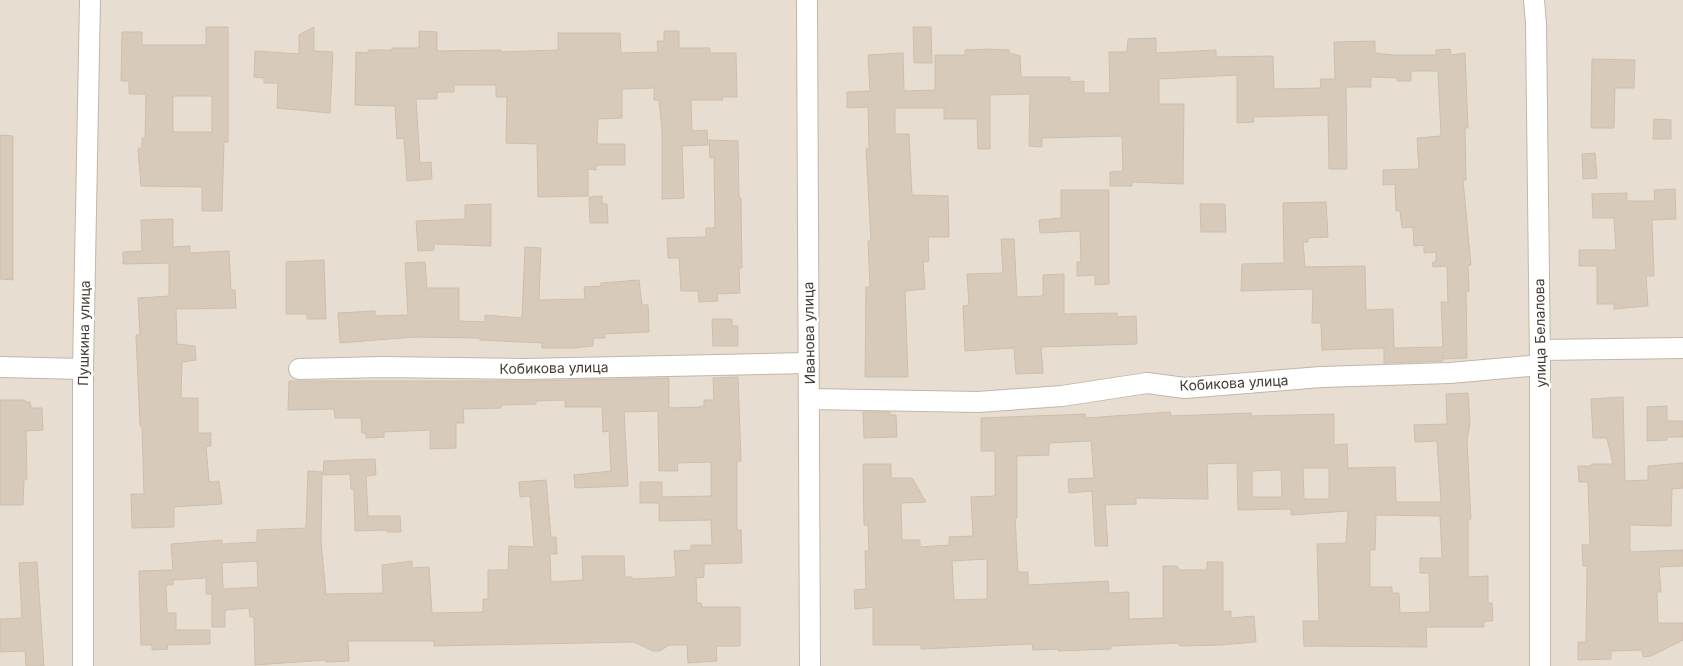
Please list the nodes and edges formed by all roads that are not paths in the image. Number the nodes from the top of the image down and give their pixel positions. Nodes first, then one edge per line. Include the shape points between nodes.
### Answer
1 (90, 0) edge
2 (807, 0) edge
3 (1534, 0) edge
4 (1683, 348) edge
5 (1540, 357) junction
6 (809, 363) junction
7 (0, 367) edge
8 (83, 369) junction
9 (299, 369) dead end
10 (810, 399) junction
11 (83, 666) edge
12 (810, 666) edge
13 (1540, 666) edge

1 - 8 street, Пушкина улица
2 - 6 street, Иванова улица
3 - 5 street, улица Белалова
4 - 5 street, Кобикова улица
5 - 10 street, Кобикова улица via 1450,373 1321,377 1185,388 1147,383 1062,396 978,402
5 - 13 street, улица Белалова
6 - 9 street, Кобикова улица via 524,369
6 - 10 street, Иванова улица
7 - 8 street
8 - 11 street, Пушкина улица
10 - 12 street, Иванова улица

